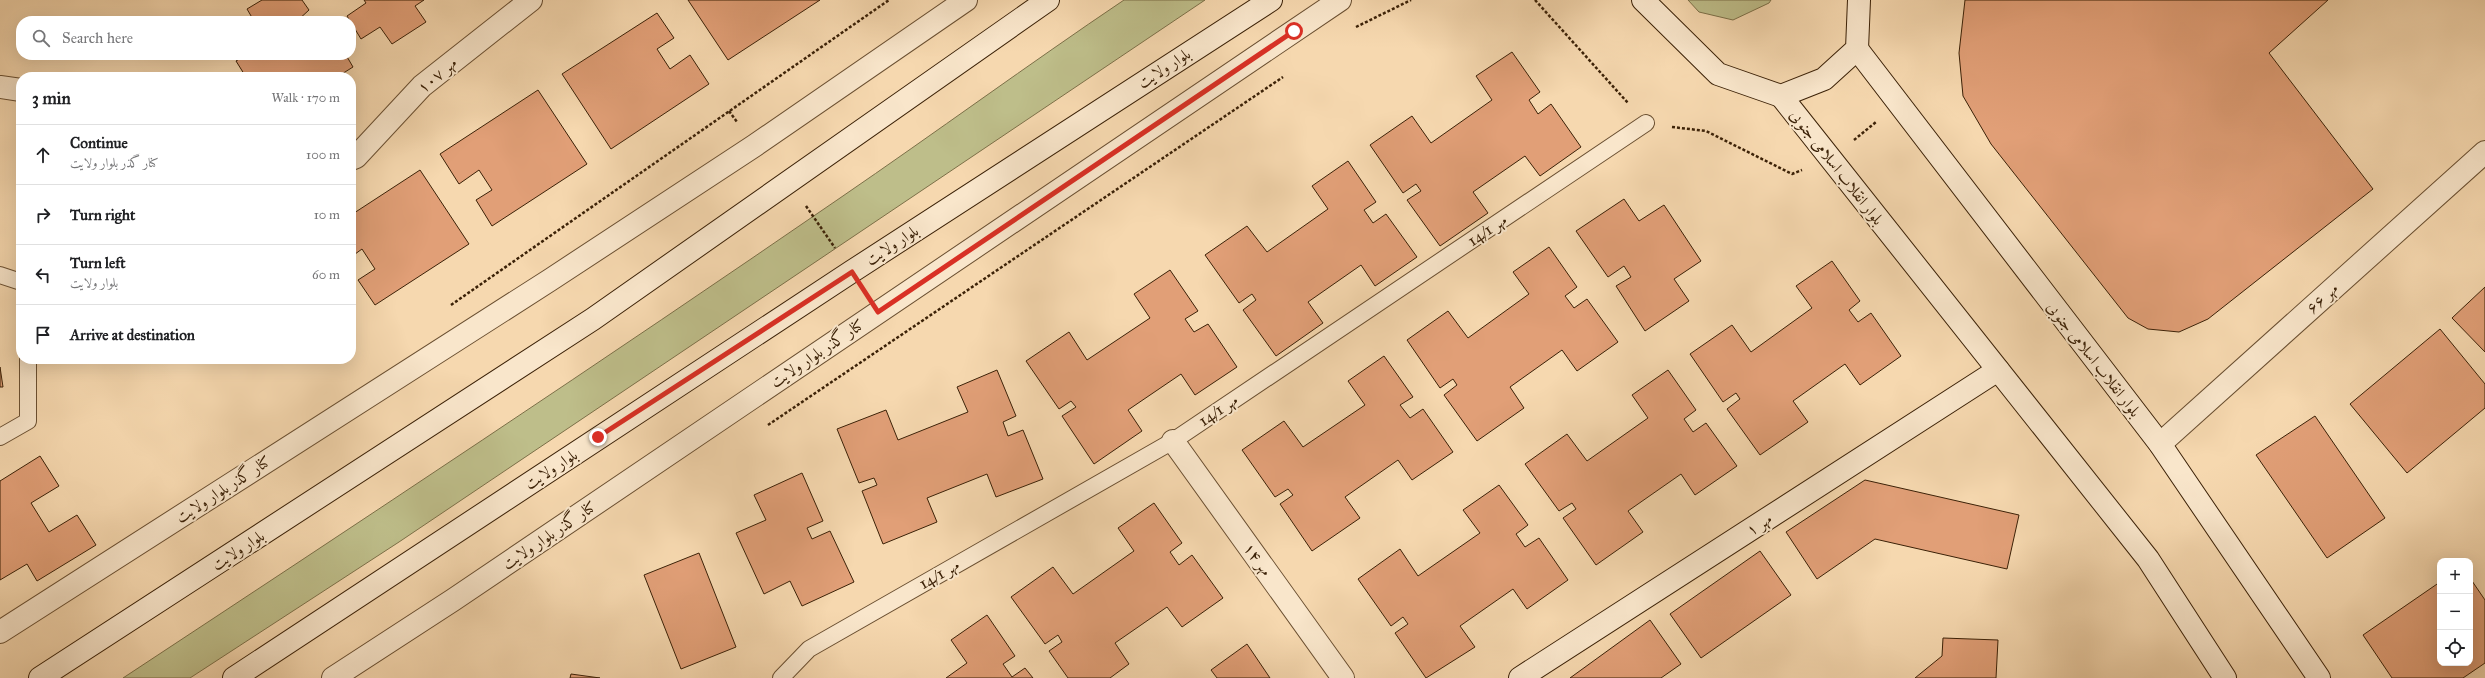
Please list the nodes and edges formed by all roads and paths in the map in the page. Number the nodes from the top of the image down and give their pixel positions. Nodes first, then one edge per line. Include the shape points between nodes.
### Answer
1 (532, 0) edge
2 (889, 0) edge
3 (966, 0) edge
4 (1048, 0) edge
5 (1271, 0) edge
6 (1340, 0) edge
7 (1411, 0) edge
8 (1535, 0) edge
9 (1643, 0) edge
10 (1859, 0) edge
11 (1354, 28) dead end
12 (1857, 49) junction
13 (1284, 76) dead end
14 (0, 87) edge
15 (16, 89) edge
16 (1781, 96) junction
17 (1898, 104) junction
18 (729, 111) junction
19 (1646, 124) junction
20 (754, 146) junction
21 (2485, 152) edge
22 (356, 157) edge
23 (1830, 159) junction
24 (788, 182) junction
25 (852, 272) junction
26 (0, 275) edge
27 (16, 280) edge
28 (448, 308) dead end
29 (878, 312) junction
30 (899, 338) junction
31 (28, 364) edge
32 (1998, 370) junction
33 (766, 427) dead end
34 (0, 437) edge
35 (1173, 441) junction
36 (2160, 444) junction
37 (0, 632) edge
38 (40, 678) edge
39 (234, 678) edge
40 (332, 678) edge
41 (781, 678) edge
42 (1344, 678) edge
43 (1520, 678) edge
44 (2225, 678) edge
45 (2319, 678) edge

1 - 22 main road, مهر ۱۰۷ via 422,86
2 - 18 path
3 - 20 main road, کنار گذر بلوار ولایت
4 - 24 main road, بلوار ولایت
5 - 25 main road, بلوار ولایت
6 - 29 main road, کنار گذر بلوار ولایت
7 - 11 path
8 - 19 path
9 - 16 main road via 1718,74
10 - 12 main road
12 - 16 main road via 1824,78
12 - 17 main road, بلوار انقلاب اسلامی جنوبی
13 - 30 path
14 - 15 main road
16 - 23 main road, بلوار انقلاب اسلامی جنوبی
17 - 23 path
17 - 36 main road, بلوار انقلاب اسلامی جنوبی
18 - 20 path
18 - 28 path
19 - 23 path via 1706,131 1792,174
19 - 35 lane, مهر 14/1
20 - 37 main road, کنار گذر بلوار ولایت via 550,280
21 - 36 main road, مهر ۶۶ via 2474,165
23 - 32 main road, بلوار انقلاب اسلامی جنوبی
24 - 25 path
24 - 38 main road, بلوار ولایت via 593,319
25 - 39 main road, بلوار ولایت
26 - 27 lane
29 - 30 path
29 - 40 main road, کنار گذر بلوار ولایت via 460,596
30 - 33 path
31 - 34 lane via 28,421
32 - 43 main road, مهر ۱
32 - 44 main road, بلوار انقلاب اسلامی جنوبی via 2148,559
35 - 41 lane, مهر 14/1 via 809,649
35 - 42 main road, مهر ۱۴
36 - 45 main road, بلوار انقلاب اسلامی جنوبی

